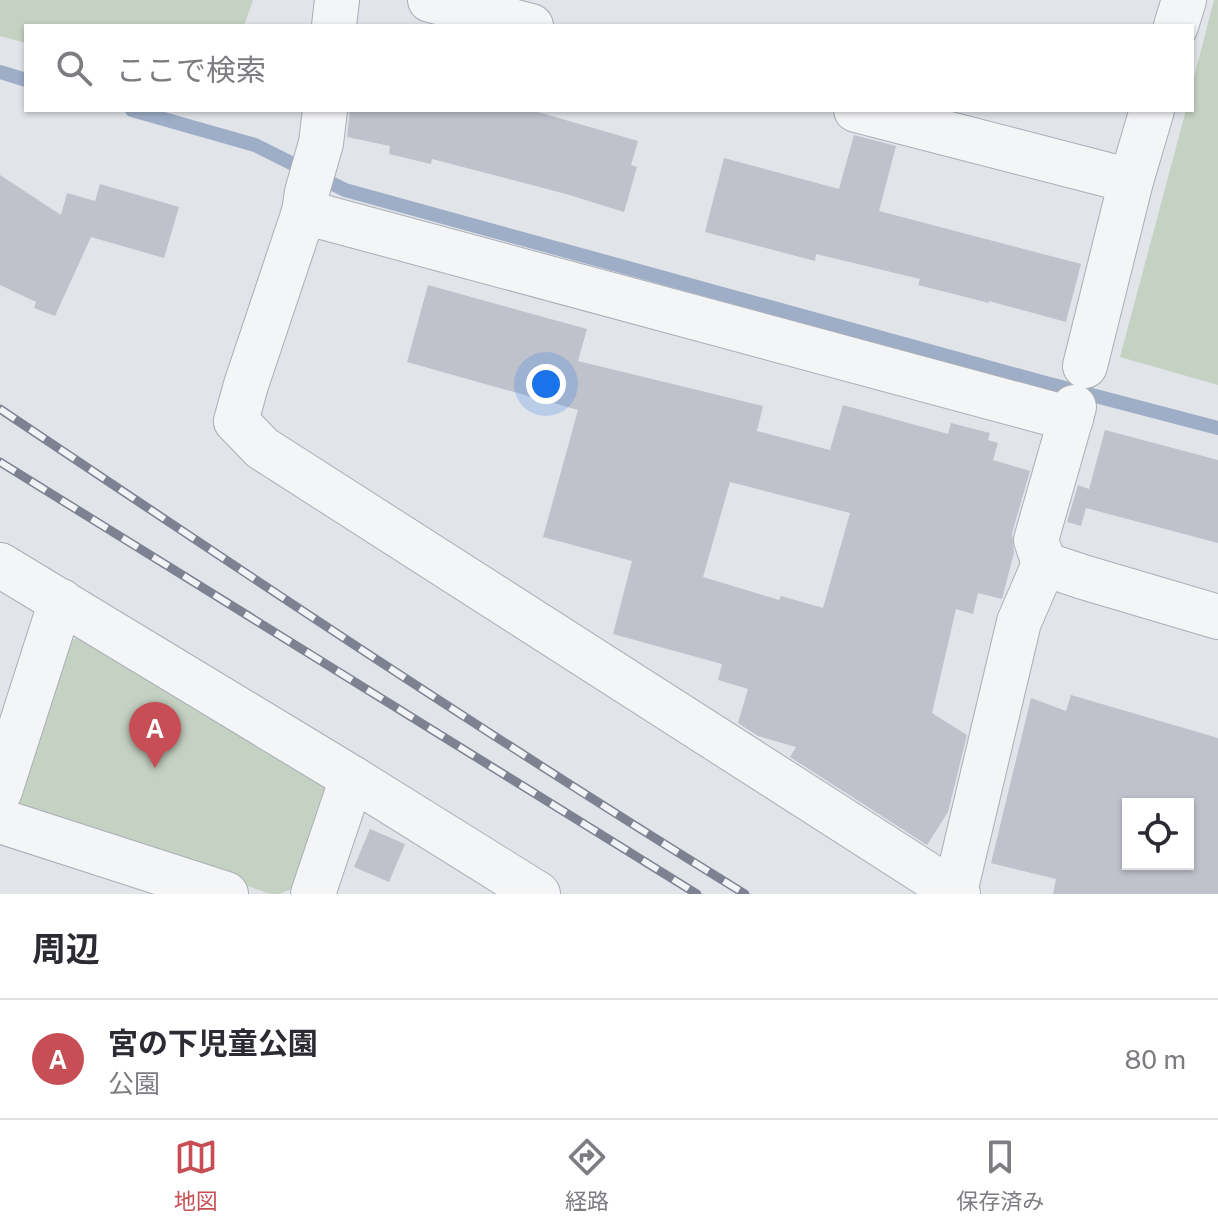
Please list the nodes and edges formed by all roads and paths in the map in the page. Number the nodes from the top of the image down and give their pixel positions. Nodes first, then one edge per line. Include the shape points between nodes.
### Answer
1 (337, 0) edge
2 (430, 0) edge
3 (1184, 0) edge
4 (334, 24) edge
5 (523, 24) edge
6 (1177, 24) edge
7 (864, 112) edge
8 (1151, 112) edge
9 (323, 127) edge
10 (1131, 181) junction
11 (306, 202) junction
12 (1077, 398) junction
13 (1044, 564) junction
14 (0, 565) edge
15 (61, 601) junction
16 (1218, 617) edge
17 (352, 778) junction
18 (0, 791) edge
19 (0, 821) edge
20 (957, 893) edge
21 (226, 894) edge
22 (313, 894) edge
23 (538, 894) edge

1 - 4 street
2 - 5 street
3 - 6 street
7 - 10 street
8 - 10 street
9 - 11 street
10 - 12 street
11 - 12 street
11 - 20 street via 236,421 262,448
12 - 13 street via 1036,540
13 - 16 street
13 - 20 street via 1019,622
14 - 15 street
15 - 17 street
15 - 18 street
17 - 22 street
17 - 23 street
19 - 21 street

